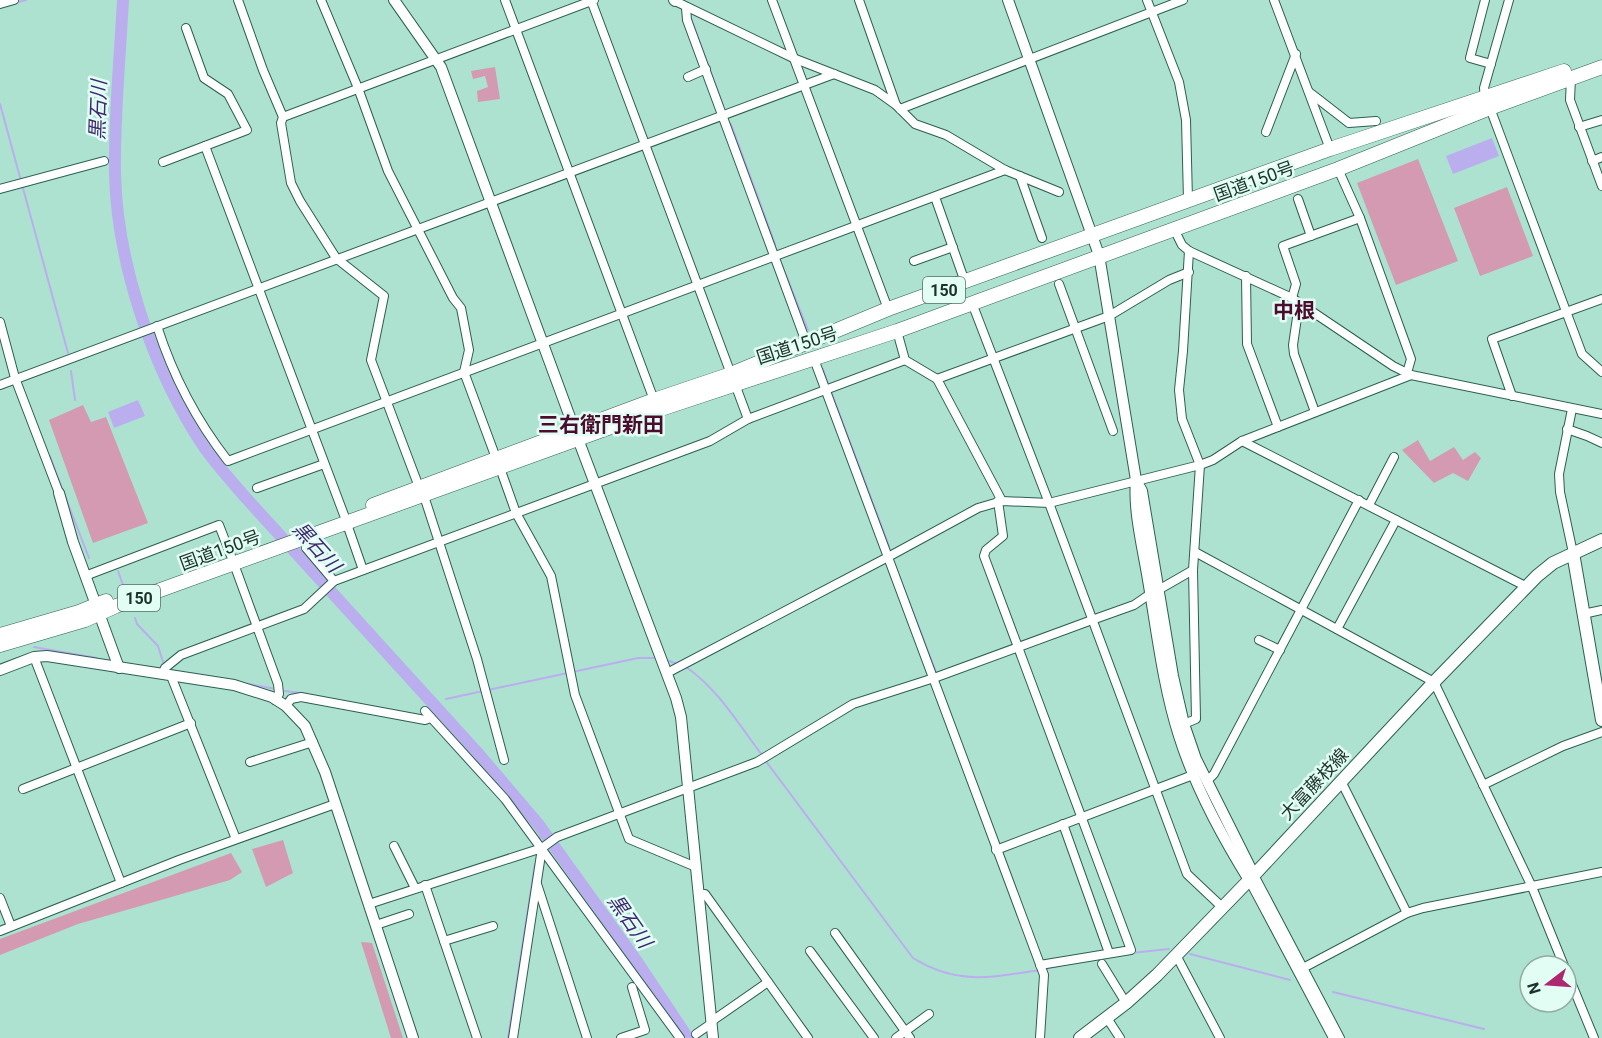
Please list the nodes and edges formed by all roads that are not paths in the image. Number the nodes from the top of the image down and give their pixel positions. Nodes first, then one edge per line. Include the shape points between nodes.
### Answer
1 (14, 0) edge
2 (238, 0) edge
3 (321, 0) edge
4 (394, 0) edge
5 (505, 0) edge
6 (592, 0) edge
7 (772, 0) edge
8 (860, 0) edge
9 (1008, 0) edge
10 (1147, 0) edge
11 (1184, 0) edge
12 (1274, 0) edge
13 (1485, 0) edge
14 (1509, 0) edge
15 (674, 1) edge
16 (0, 4) edge
17 (686, 8) junction
18 (1151, 12) junction
19 (186, 28) dead end
20 (516, 30) junction
21 (1296, 54) junction
22 (1602, 57) edge
23 (793, 58) junction
24 (436, 60) junction
25 (1029, 60) junction
26 (1491, 64) junction
27 (1602, 67) edge
28 (706, 69) junction
29 (834, 74) junction
30 (688, 77) dead end
31 (1571, 78) junction
32 (804, 85) junction
33 (358, 88) junction
34 (1309, 91) junction
35 (1487, 103) junction
36 (898, 107) junction
37 (723, 114) junction
38 (283, 117) junction
39 (1602, 120) edge
40 (1376, 121) dead end
41 (1579, 127) junction
42 (1266, 132) dead end
43 (645, 144) junction
44 (205, 146) junction
45 (1330, 149) junction
46 (1602, 157) edge
47 (104, 161) dead end
48 (1592, 161) junction
49 (164, 162) dead end
50 (1338, 169) junction
51 (1005, 170) junction
52 (570, 172) junction
53 (1020, 176) junction
54 (1602, 186) edge
55 (0, 189) edge
56 (1059, 192) dead end
57 (935, 197) junction
58 (1298, 199) dead end
59 (1188, 200) junction
60 (490, 201) junction
61 (1359, 218) junction
62 (857, 226) junction
63 (417, 229) junction
64 (1174, 229) junction
65 (1092, 236) junction
66 (1311, 236) junction
67 (1042, 238) dead end
68 (953, 247) junction
69 (1189, 251) junction
70 (1099, 255) junction
71 (776, 256) junction
72 (336, 258) junction
73 (914, 261) dead end
74 (1189, 272) junction
75 (1246, 276) junction
76 (965, 282) junction
77 (1059, 284) dead end
78 (698, 285) junction
79 (258, 288) junction
80 (1602, 299) edge
81 (1296, 301) junction
82 (972, 303) junction
83 (888, 309) junction
84 (1566, 313) junction
85 (622, 314) junction
86 (1109, 316) junction
87 (0, 322) edge
88 (155, 327) junction
89 (1075, 329) junction
90 (897, 331) junction
91 (806, 342) junction
92 (542, 343) junction
93 (814, 359) junction
94 (905, 360) junction
95 (994, 360) junction
96 (464, 372) junction
97 (1602, 372) edge
98 (1409, 374) junction
99 (15, 378) junction
100 (733, 379) junction
101 (937, 379) junction
102 (0, 385) edge
103 (828, 389) junction
104 (1512, 396) junction
105 (387, 400) junction
106 (654, 400) junction
107 (1572, 409) junction
108 (1315, 412) junction
109 (1602, 414) edge
110 (748, 419) junction
111 (1278, 427) junction
112 (311, 429) junction
113 (1567, 429) junction
114 (1113, 431) dead end
115 (576, 434) junction
116 (1242, 441) junction
117 (1602, 443) edge
118 (1394, 457) dead end
119 (498, 463) junction
120 (324, 464) junction
121 (1200, 465) junction
122 (1136, 480) junction
123 (595, 485) junction
124 (257, 488) dead end
125 (421, 491) junction
126 (59, 493) joint
127 (1359, 500) junction
128 (1000, 501) junction
129 (1049, 503) junction
130 (1369, 506) junction
131 (516, 513) junction
132 (345, 520) junction
133 (1396, 520) junction
134 (1602, 540) edge
135 (297, 542) junction
136 (440, 542) junction
137 (1195, 552) junction
138 (1573, 553) junction
139 (888, 557) junction
140 (232, 560) junction
141 (363, 570) junction
142 (1193, 570) junction
143 (85, 576) junction
144 (334, 581) junction
145 (1527, 586) junction
146 (1155, 592) junction
147 (97, 609) junction
148 (1301, 610) junction
149 (1602, 610) edge
150 (1584, 614) junction
151 (1092, 620) junction
152 (256, 626) junction
153 (1337, 629) junction
154 (0, 635) edge
155 (1259, 640) dead end
156 (0, 645) edge
157 (1017, 647) junction
158 (1280, 650) junction
159 (33, 657) junction
160 (663, 664) junction
161 (119, 668) junction
162 (0, 670) edge
163 (167, 675) junction
164 (934, 678) junction
165 (1434, 682) junction
166 (275, 700) junction
167 (286, 706) junction
168 (1602, 720) edge
169 (191, 723) junction
170 (1184, 724) junction
171 (1602, 732) edge
172 (313, 742) junction
173 (504, 760) dead end
174 (250, 762) dead end
175 (77, 769) junction
176 (1193, 776) junction
177 (1207, 781) junction
178 (1341, 782) junction
179 (1483, 785) junction
180 (23, 789) dead end
181 (688, 789) junction
182 (1156, 790) junction
183 (335, 804) junction
184 (620, 814) junction
185 (1080, 818) junction
186 (1063, 824) junction
187 (236, 839) junction
188 (394, 846) dead end
189 (542, 848) junction
190 (996, 850) junction
191 (696, 867) junction
192 (1602, 872) edge
193 (1251, 877) junction
194 (537, 882) junction
195 (121, 883) junction
196 (425, 885) junction
197 (1532, 887) junction
198 (415, 888) junction
199 (699, 894) junction
200 (0, 898) edge
201 (369, 904) junction
202 (1222, 907) junction
203 (1407, 913) junction
204 (409, 914) dead end
205 (375, 925) junction
206 (11, 926) junction
207 (493, 926) dead end
208 (0, 931) edge
209 (835, 933) dead end
210 (444, 941) junction
211 (810, 951) dead end
212 (1109, 954) junction
213 (1559, 954) edge
214 (1176, 955) junction
215 (1102, 964) dead end
216 (1041, 968) junction
217 (1303, 968) junction
218 (768, 982) junction
219 (632, 987) dead end
220 (1578, 999) edge
221 (1126, 1003) junction
222 (929, 1014) dead end
223 (1107, 1018) junction
224 (712, 1022) junction
225 (696, 1034) dead end
226 (908, 1035) edge
227 (413, 1038) edge
228 (477, 1038) edge
229 (513, 1038) edge
230 (587, 1038) edge
231 (621, 1038) edge
232 (680, 1038) edge
233 (713, 1038) edge
234 (808, 1038) edge
235 (874, 1038) edge
236 (896, 1038) edge
237 (1040, 1038) edge
238 (1080, 1038) edge
239 (1120, 1038) edge
240 (1220, 1038) edge
241 (1334, 1038) edge
242 (1340, 1038) edge
243 (1594, 1038) edge

1 - 16 street
2 - 38 street
3 - 33 street
4 - 24 street
5 - 20 street
6 - 20 street
6 - 43 street
7 - 23 street
8 - 36 street
9 - 25 street
10 - 18 street
11 - 18 street
12 - 21 street
13 - 26 street via 1470,58
14 - 26 street
15 - 17 street
17 - 23 street
17 - 28 street
18 - 25 street
18 - 59 street via 1173,64 1184,111
19 - 44 street via 204,78 228,94 247,130
20 - 24 street
20 - 52 street
21 - 34 street
21 - 42 street
22 - 35 highway, 国道150号 / 150
23 - 29 street
23 - 32 street
24 - 33 street
24 - 60 street
25 - 36 street
25 - 65 street
26 - 35 street via 1484,88
27 - 31 highway, 国道150号 / 150
28 - 30 street
28 - 37 street
29 - 32 street
29 - 36 street via 875,90
31 - 35 highway, 国道150号 / 150
31 - 41 street via 1570,100
32 - 37 street
32 - 62 street
33 - 38 street
33 - 63 street via 388,171
34 - 40 street via 1349,123
34 - 45 street
35 - 45 highway, 国道150号 / 150
35 - 50 highway, 国道150号 / 150
35 - 84 street
36 - 51 street via 915,124 960,142
37 - 43 street
37 - 71 street
38 - 72 street via 291,183
39 - 41 street
41 - 48 street
43 - 52 street
43 - 78 street
44 - 49 street
44 - 79 street
45 - 59 highway, 国道150号 / 150
46 - 48 street
47 - 55 street
48 - 54 street
50 - 61 street
50 - 64 highway, 国道150号 / 150
51 - 53 street
51 - 57 street
52 - 60 street
52 - 85 street
53 - 56 street
53 - 67 street
57 - 62 street
57 - 68 street
58 - 66 street
59 - 65 highway, 国道150号 / 150
60 - 63 street
60 - 92 street
61 - 66 street
61 - 98 street via 1411,358
62 - 71 street
62 - 83 street
63 - 72 street
63 - 96 street via 460,308 469,350
64 - 69 street
64 - 70 highway, 国道150号 / 150
65 - 70 street
65 - 76 highway, 国道150号 / 150
66 - 81 street via 1283,246 1296,284
68 - 73 street
68 - 76 street
69 - 74 street
69 - 75 street
70 - 82 highway, 国道150号 / 150
70 - 86 street
71 - 78 street
71 - 91 street
72 - 79 street
72 - 105 street via 384,296 371,360
74 - 86 street via 1168,280
74 - 121 street via 1179,390 1182,419
75 - 81 street
75 - 111 street via 1247,344
76 - 83 highway, 国道150号 / 150
77 - 89 street
78 - 85 street
78 - 100 street
79 - 88 street
79 - 112 street
80 - 84 street
81 - 98 street
81 - 108 street via 1294,354
82 - 90 highway, 国道150号 / 150
82 - 95 street
83 - 91 highway, 国道150号 / 150
84 - 97 street via 1582,354
84 - 104 street via 1492,339
85 - 92 street
85 - 106 street
86 - 89 street
86 - 122 street
87 - 99 street
88 - 99 street
88 - 112 street via 187,400 228,461
89 - 95 street
89 - 114 street
90 - 93 highway, 国道150号 / 150
90 - 94 street
91 - 100 highway, 国道150号 / 150
92 - 96 street
92 - 115 street
93 - 100 highway, 国道150号 / 150
93 - 103 street
94 - 101 street
94 - 103 street
95 - 101 street
95 - 129 street
96 - 105 street
96 - 119 street
98 - 104 street
98 - 108 street
99 - 102 street
99 - 126 street
100 - 106 highway, 国道150号 / 150
100 - 110 street
100 - 115 highway, 国道150号 / 150
101 - 128 street
103 - 110 street
103 - 139 street
104 - 107 street
105 - 112 street
105 - 125 street
106 - 115 highway, 国道150号 / 150
107 - 109 street
107 - 113 street
108 - 111 street
110 - 123 street via 710,441
111 - 116 street
112 - 120 street
113 - 117 street
113 - 138 street via 1559,474
115 - 119 highway, 国道150号 / 150
115 - 123 street
116 - 121 street
116 - 127 street
118 - 130 street
119 - 125 highway, 国道150号 / 150
119 - 131 street
120 - 124 street
120 - 132 street
121 - 122 street
121 - 137 street
122 - 129 street
122 - 146 street
123 - 131 street
123 - 160 street
125 - 132 highway, 国道150号 / 150
125 - 136 street
126 - 143 street
127 - 130 street
127 - 148 street
128 - 129 street
128 - 139 street via 978,508
128 - 157 street via 1003,536 986,549 984,556
129 - 151 street
130 - 133 street
131 - 136 street
131 - 184 street via 552,576 574,695
132 - 135 highway, 国道150号 / 150
132 - 141 street
133 - 145 street
133 - 153 street
134 - 138 main road, 大富藤枝線
135 - 140 highway, 国道150号 / 150
135 - 144 street
136 - 141 street
136 - 173 street
137 - 142 street
137 - 148 street
138 - 145 main road, 大富藤枝線 via 1553,562
138 - 150 main road
139 - 160 street via 681,665
139 - 164 street
140 - 143 street via 219,525
140 - 147 highway, 国道150号 / 150
140 - 152 street
141 - 144 street
142 - 146 street
142 - 170 street via 1196,719
143 - 147 street
144 - 152 street via 304,609
145 - 165 main road, 大富藤枝線
146 - 151 street
146 - 170 street
146 - 176 street via 1170,706
147 - 154 highway, 国道150号 / 150
147 - 156 highway, 国道150号 / 150 via 85,620
147 - 161 street
148 - 153 street
148 - 158 street
149 - 150 street
150 - 168 main road
151 - 157 street
151 - 182 street
152 - 163 street via 181,655 165,668
152 - 166 street via 278,684
153 - 165 street
155 - 158 street
157 - 164 street
157 - 185 street
158 - 177 street
159 - 161 street
159 - 162 street
159 - 175 street
160 - 181 street via 681,717
161 - 163 street
163 - 166 street via 234,686
163 - 169 street
164 - 181 street via 853,704 763,759
164 - 190 street
165 - 178 main road, 大富藤枝線
165 - 179 street
166 - 167 street
167 - 172 street via 305,726
167 - 189 street via 291,699 301,697 425,720 428,715 505,799
169 - 175 street
169 - 187 street
170 - 177 street
171 - 179 street via 1563,746
172 - 174 street
172 - 183 street
175 - 180 street
175 - 195 street
176 - 182 street
176 - 193 street
177 - 193 street
178 - 193 main road, 大富藤枝線
178 - 203 street
179 - 197 street
181 - 184 street
181 - 191 street
182 - 185 street
182 - 202 street via 1187,874
183 - 187 street
183 - 201 street
184 - 189 street via 557,837
184 - 191 street via 629,839
185 - 186 street
185 - 212 street via 1131,950
186 - 190 street
186 - 212 street
187 - 195 street
188 - 198 street
189 - 194 street
189 - 196 street
189 - 232 street
190 - 216 street
191 - 199 street
192 - 197 street
193 - 202 main road, 大富藤枝線
193 - 217 street
193 - 241 street
194 - 229 street
194 - 230 street
195 - 206 street
196 - 198 street
196 - 210 street
197 - 203 street
197 - 213 street
198 - 201 street
199 - 218 street via 705,894
199 - 224 street
200 - 206 street
201 - 205 street
202 - 214 main road, 大富藤枝線
203 - 217 street
204 - 205 street
205 - 227 street
206 - 208 street
207 - 210 street
209 - 226 street
210 - 228 street
211 - 235 street
212 - 216 street
214 - 221 main road, 大富藤枝線
214 - 240 street
215 - 221 street
216 - 237 street
217 - 242 street
218 - 224 street
218 - 234 street
219 - 231 street via 645,1030
220 - 243 street
221 - 223 main road, 大富藤枝線
222 - 226 street
223 - 238 main road, 大富藤枝線
223 - 239 street
224 - 225 street
224 - 233 street
226 - 236 street

